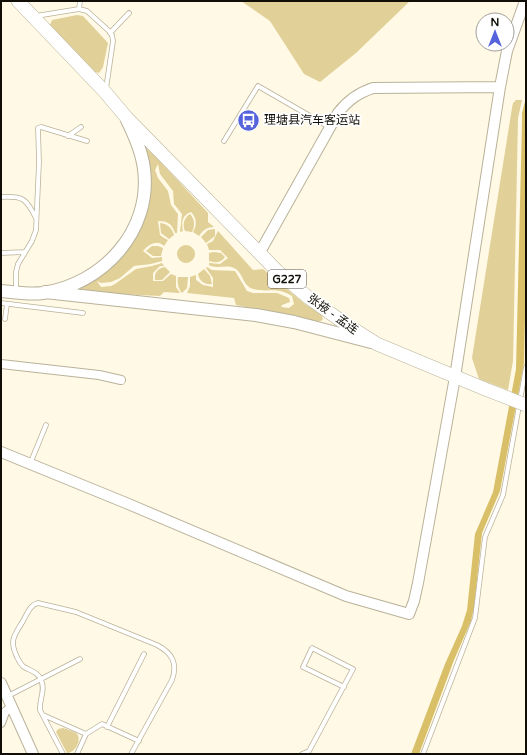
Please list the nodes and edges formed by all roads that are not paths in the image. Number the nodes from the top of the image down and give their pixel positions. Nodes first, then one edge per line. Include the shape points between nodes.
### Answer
1 (18, 1) edge
2 (80, 1) edge
3 (525, 1) edge
4 (79, 9) junction
5 (129, 13) dead end
6 (32, 16) junction
7 (110, 33) junction
8 (500, 87) junction
9 (105, 92) junction
10 (126, 116) junction
11 (80, 127) dead end
12 (329, 128) junction
13 (68, 136) junction
14 (224, 141) dead end
15 (87, 142) dead end
16 (1, 197) edge
17 (36, 218) junction
18 (25, 252) junction
19 (260, 252) junction
20 (1, 253) edge
21 (1, 291) edge
22 (16, 292) junction
23 (45, 292) junction
24 (1, 303) edge
25 (7, 304) junction
26 (83, 313) dead end
27 (5, 319) dead end
28 (377, 344) junction
29 (1, 364) edge
30 (526, 367) edge
31 (455, 377) junction
32 (121, 380) dead end
33 (526, 405) edge
34 (46, 425) dead end
35 (1, 452) edge
36 (30, 464) junction
37 (144, 654) dead end
38 (80, 659) dead end
39 (41, 679) junction
40 (1, 683) edge
41 (344, 687) junction
42 (10, 701) junction
43 (43, 715) junction
44 (1, 723) edge
45 (108, 727) junction
46 (86, 734) junction
47 (138, 741) junction
48 (33, 754) edge
49 (63, 754) edge
50 (77, 754) edge
51 (132, 754) edge
52 (302, 754) edge
53 (423, 754) edge

1 - 6 highway, G227
2 - 4 lane
3 - 8 street via 506,51
4 - 6 lane
4 - 7 lane via 87,12
5 - 7 lane
6 - 9 highway, G227
7 - 9 lane via 113,44
8 - 12 street via 373,88 347,102
8 - 31 street
9 - 10 highway, G227
10 - 19 highway, 张掖 - 孟连 / G227
10 - 23 main road via 138,144 144,169 144,201 128,241 103,266 79,281
11 - 13 lane
12 - 14 lane via 258,86
12 - 19 street
13 - 15 lane
13 - 17 lane via 38,128
16 - 17 lane via 15,196 22,199
17 - 18 lane via 35,235
18 - 20 lane
18 - 22 lane via 17,268
19 - 28 highway, 张掖 - 孟连 / G227 via 309,298
21 - 22 main road
22 - 23 main road
23 - 28 main road via 256,315 294,322
24 - 25 lane
25 - 26 lane
25 - 27 lane
28 - 31 highway, 张掖 - 孟连 / G227
29 - 32 street via 92,374
30 - 53 lane via 503,495 485,537 475,618
31 - 33 highway, 张掖 - 孟连 / G227, bridge
31 - 36 street via 418,583 409,614 346,596
34 - 36 lane
35 - 36 street
37 - 45 lane
38 - 39 lane
39 - 42 lane
39 - 43 lane via 44,688 40,707
39 - 47 lane via 22,665 12,641 29,610 38,603 76,612 167,651 173,660 174,674
40 - 42 street
41 - 41 lane via 353,669 312,648 303,667
41 - 52 lane via 310,751
42 - 44 street
42 - 48 street
43 - 46 lane
43 - 49 lane
45 - 46 lane via 102,724
45 - 47 lane
46 - 50 lane
47 - 51 lane

